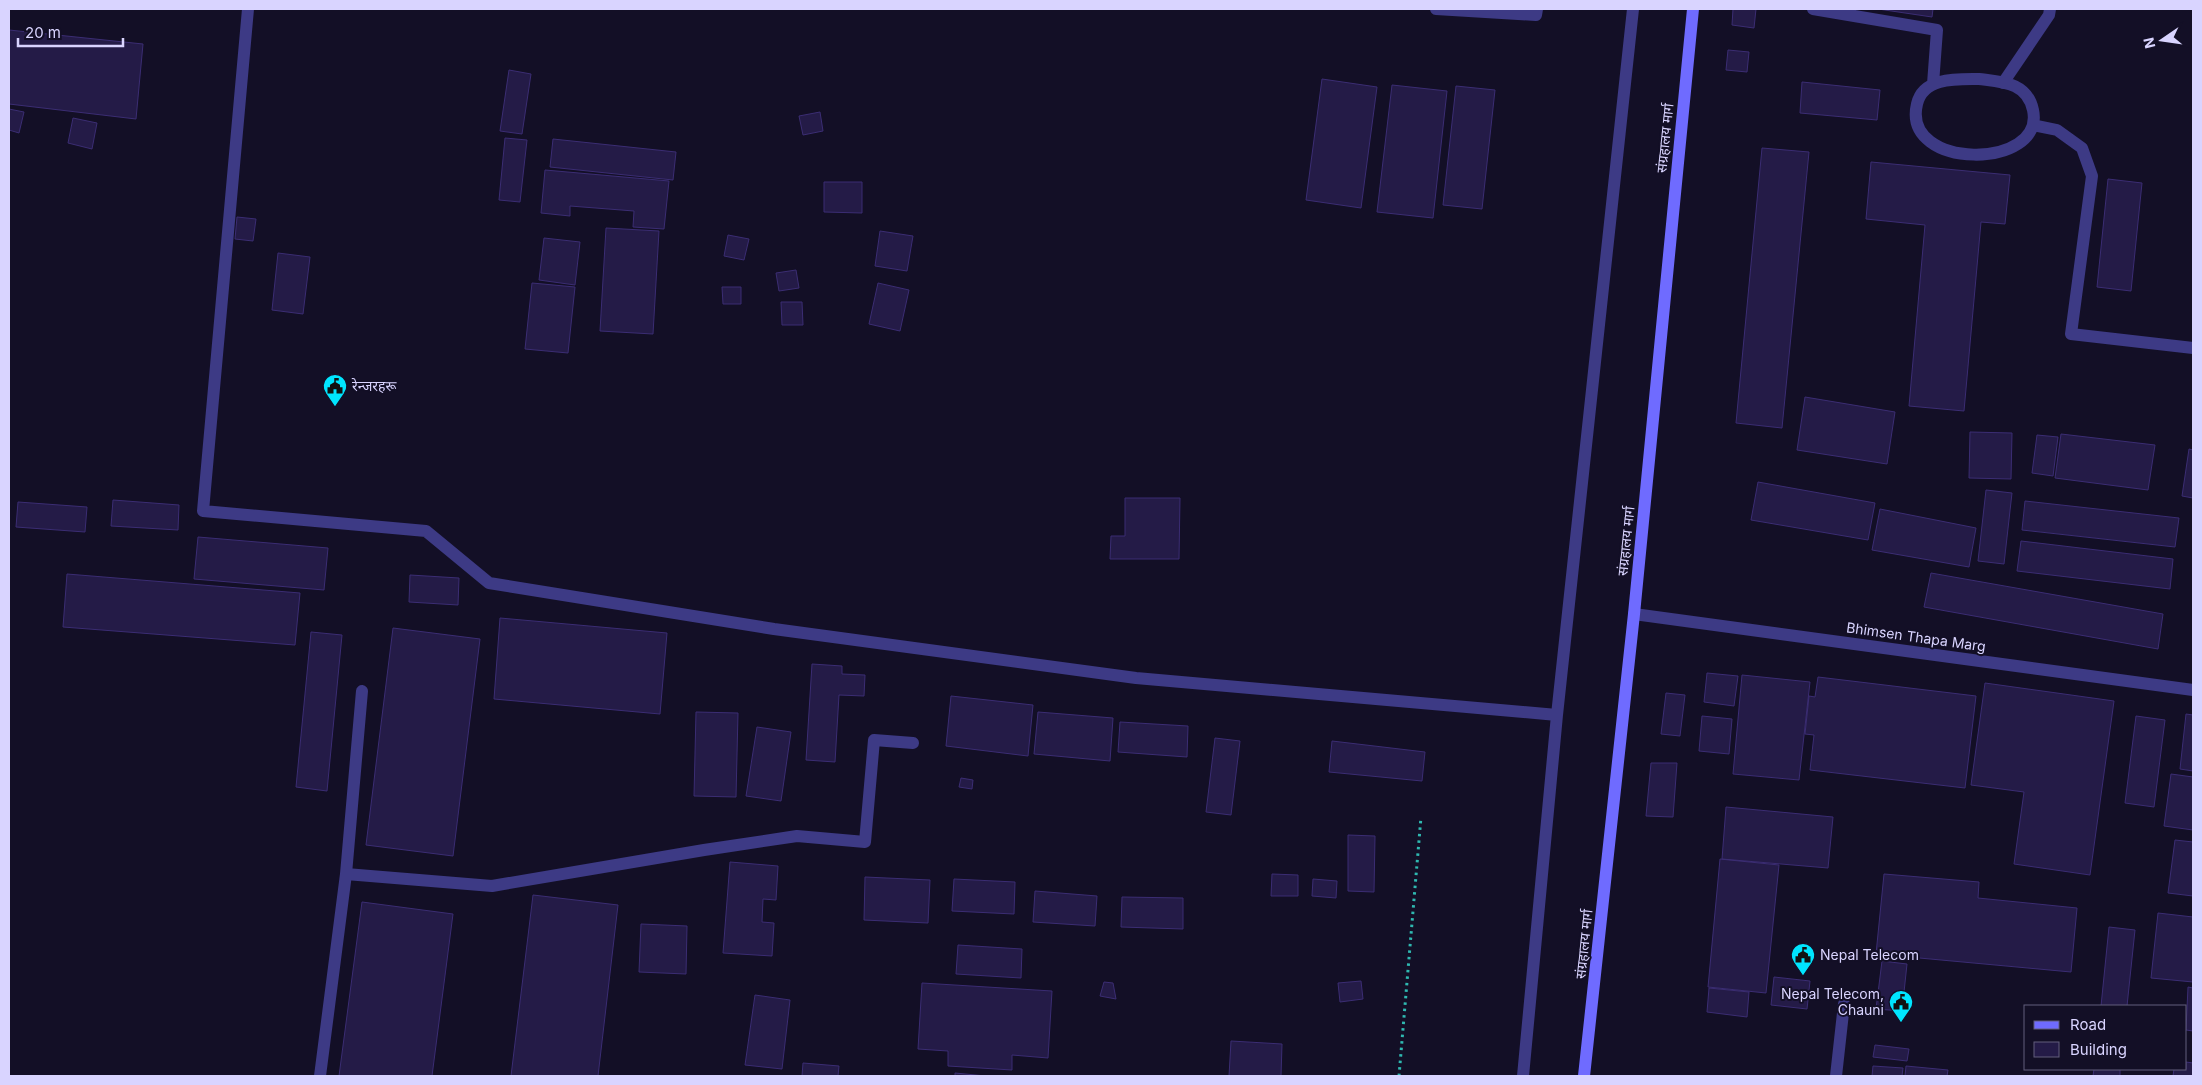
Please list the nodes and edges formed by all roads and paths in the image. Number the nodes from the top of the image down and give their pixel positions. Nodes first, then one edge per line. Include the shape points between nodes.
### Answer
1 (248, 9) edge
2 (1436, 9) edge
3 (1537, 9) edge
4 (1633, 9) edge
5 (1693, 9) edge
6 (1813, 9) edge
7 (2050, 9) edge
8 (2003, 82) junction
9 (1933, 84) junction
10 (2033, 125) junction
11 (2193, 348) edge
12 (1634, 614) junction
13 (2193, 690) edge
14 (362, 691) dead end
15 (1557, 715) junction
16 (913, 744) dead end
17 (1421, 817) dead end
18 (346, 874) junction
19 (1844, 1004) dead end
20 (320, 1076) edge
21 (1399, 1076) edge
22 (1523, 1076) edge
23 (1584, 1076) edge
24 (1836, 1076) edge

1 - 15 street via 204,511 426,531 489,583 774,629 1136,678
2 - 3 street via 1536,15
4 - 15 street
5 - 12 main road, संग्रहालय मार्ग
6 - 9 street via 1937,30
7 - 8 street via 2050,15
8 - 9 street via 1960,79
8 - 10 street via 2019,87 2030,100
9 - 10 street via 1917,101 1918,129 1930,143 1948,151 1976,155 2000,152 2027,138
10 - 11 street via 2057,130 2082,148 2092,176 2071,334
12 - 13 street, Bhimsen Thapa Marg
12 - 23 main road, संग्रहालय मार्ग
14 - 18 street
15 - 22 street
16 - 18 street via 874,740 865,842 797,836 492,886
17 - 21 path
18 - 20 street
19 - 24 street

